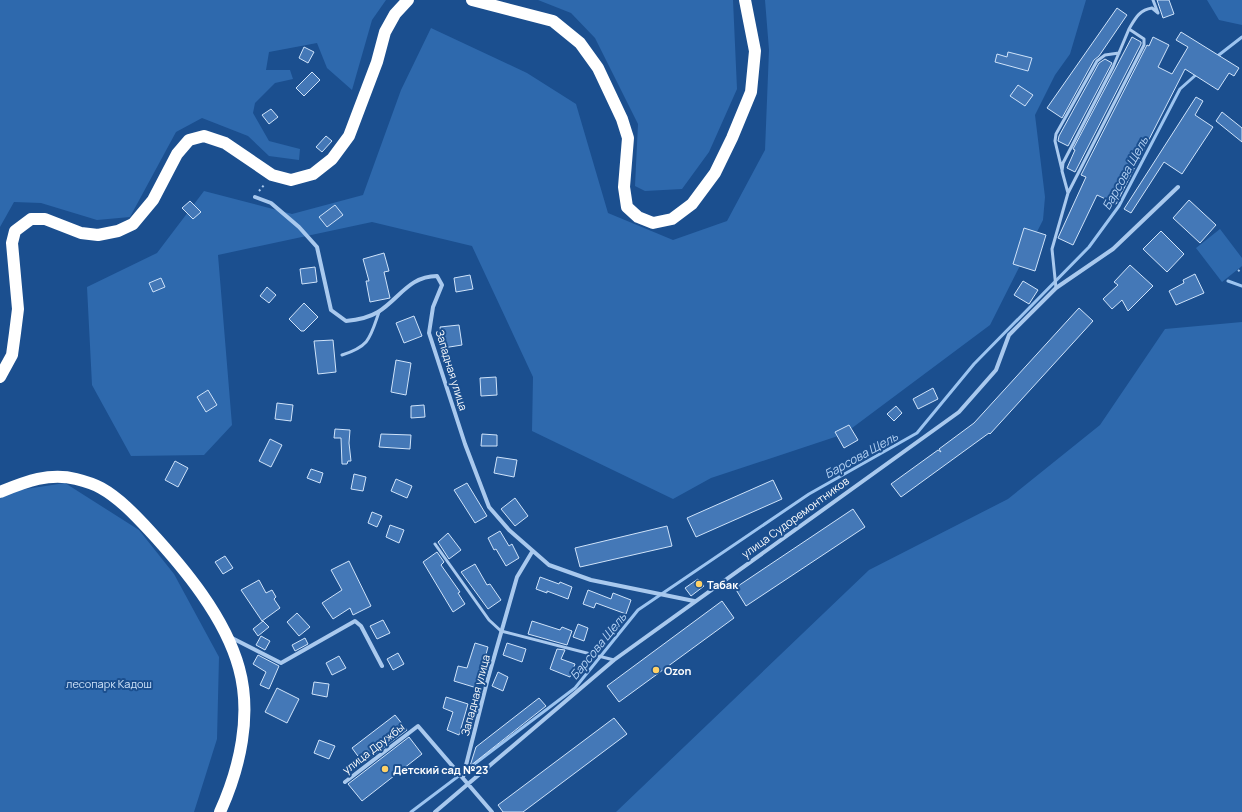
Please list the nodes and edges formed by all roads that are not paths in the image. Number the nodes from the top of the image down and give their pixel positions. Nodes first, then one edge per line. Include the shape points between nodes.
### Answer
1 (408, 0) edge
2 (472, 0) edge
3 (745, 0) edge
4 (1153, 0) edge
5 (1130, 29) junction
6 (1118, 52) junction
7 (1062, 172) junction
8 (1178, 187) dead end
9 (1068, 193) junction
10 (255, 197) road end
11 (1056, 288) junction
12 (379, 312) junction
13 (342, 355) dead end
14 (0, 377) edge
15 (0, 492) edge
16 (435, 544) dead end
17 (532, 552) junction
18 (694, 601) junction
19 (501, 631) junction
20 (226, 634) junction
21 (614, 660) junction
22 (382, 666) dead end
23 (463, 777) junction
24 (345, 782) dead end
25 (469, 785) junction
26 (220, 812) edge
27 (435, 812) edge
28 (492, 812) edge

1 - 14 highway via 395,14 385,32 377,62 349,136 332,159 313,174 291,180 272,175 226,143 204,136 189,140 177,154 153,200 133,224 118,231 98,235 81,233 45,219 31,219 15,231 12,242 17,315 12,355
2 - 3 highway via 553,21 580,43 598,68 628,138 624,186 627,207 638,217 653,223 672,218 692,204 715,173 751,92 755,51
4 - 5 lane via 1158,12 1152,8 1146,9 1138,14
5 - 6 lane
5 - 9 lane via 1144,39 1144,44
6 - 7 lane via 1113,67 1063,163
6 - 7 lane via 1105,55 1097,61 1056,134 1055,141
7 - 9 lane
8 - 11 street, улица Судоремонтников via 1113,248
9 - 11 lane via 1052,249
10 - 12 street, Западная улица via 271,203 299,227 317,247 331,310 346,321 364,319
11 - 18 street, улица Судоремонтников via 1009,335 996,370 959,412
12 - 13 lane via 370,339 358,350
12 - 17 street, Западная улица via 401,290 425,276 437,276 442,285 433,307 429,333 465,444 489,507
15 - 20 highway via 48,476 75,479 101,488 130,510 171,554 199,589
16 - 19 lane via 489,620
17 - 18 street, Западная улица via 549,565 591,580
17 - 19 street, Западная улица via 517,577
18 - 21 street, улица Судоремонтников
19 - 21 lane
19 - 23 street, Западная улица
20 - 22 street via 281,663 355,621 361,626
20 - 26 highway via 239,668 244,702 242,736 235,772
21 - 25 street, улица Судоремонтников
23 - 24 street, улица Дружбы via 418,726
23 - 25 street, улица Дружбы
25 - 27 street, улица Судоремонтников
25 - 28 street, улица Дружбы

